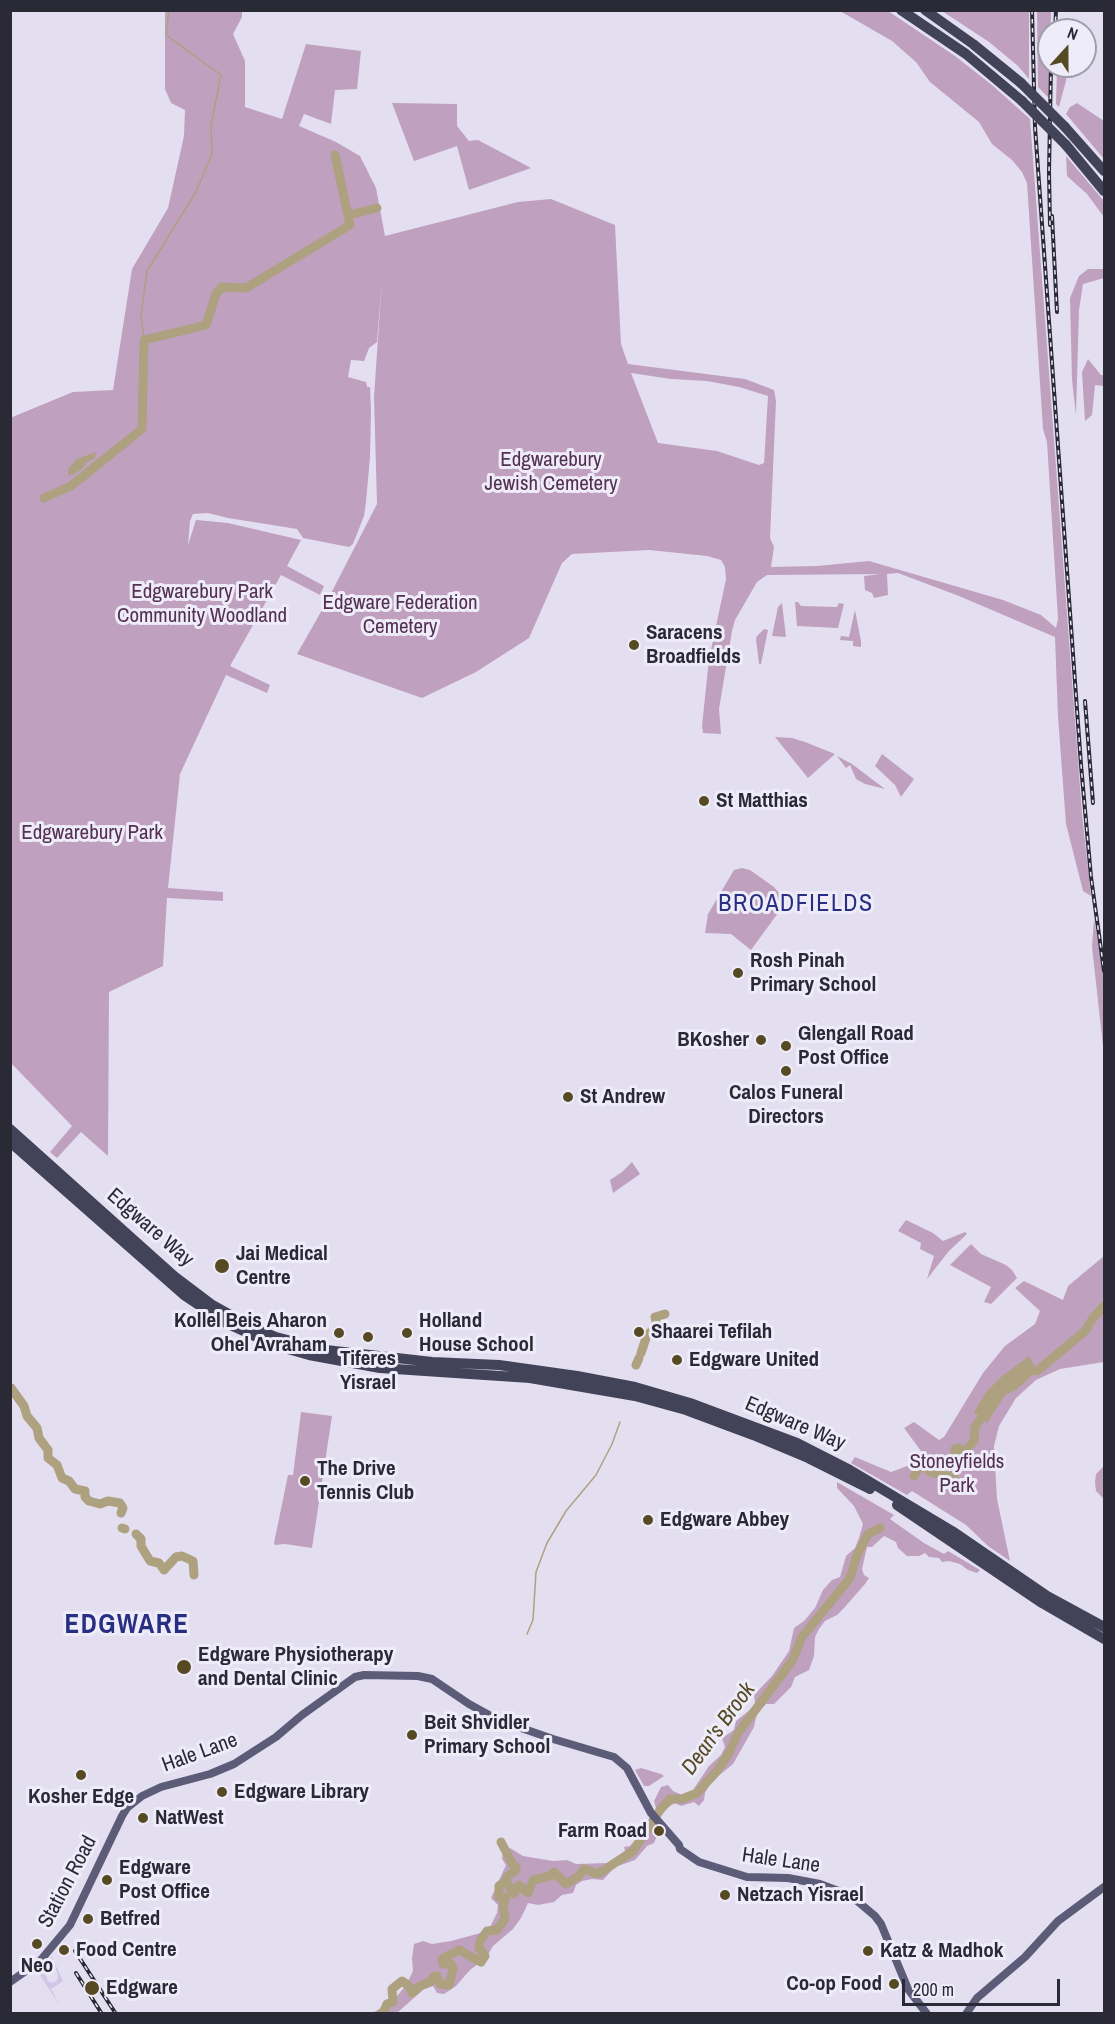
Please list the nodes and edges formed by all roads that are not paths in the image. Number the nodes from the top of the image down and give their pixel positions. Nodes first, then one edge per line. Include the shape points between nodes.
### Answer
1 (901, 10) edge
2 (925, 10) edge
3 (1065, 127) junction
4 (1104, 164) edge
5 (1104, 171) edge
6 (1104, 191) edge
7 (10, 1129) edge
8 (10, 1142) edge
9 (1104, 1627) edge
10 (1104, 1639) edge
11 (122, 1816) joint
12 (1104, 1887) edge
13 (10, 1982) edge
14 (927, 2013) edge
15 (966, 2013) edge

1 - 6 highway, bridge via 966,54 1022,101
2 - 3 highway, bridge via 1021,83
3 - 4 highway
3 - 5 highway
7 - 9 highway, Edgware Way via 174,1276 228,1315 276,1337 340,1353 499,1365 576,1376 690,1403 797,1443 891,1493 1047,1596
8 - 10 highway, Edgware Way via 184,1296 250,1335 286,1349 380,1368 530,1378 635,1396 686,1410 808,1458 888,1499 1042,1603
11 - 13 main road, Station Road via 70,1925 40,1961
11 - 14 main road, Hale Lane via 149,1792 242,1760 355,1677 425,1677 498,1720 614,1757 627,1768 655,1818 680,1849 704,1864 747,1877 820,1884 856,1900 881,1924 908,1989
12 - 15 main road via 1058,1921

